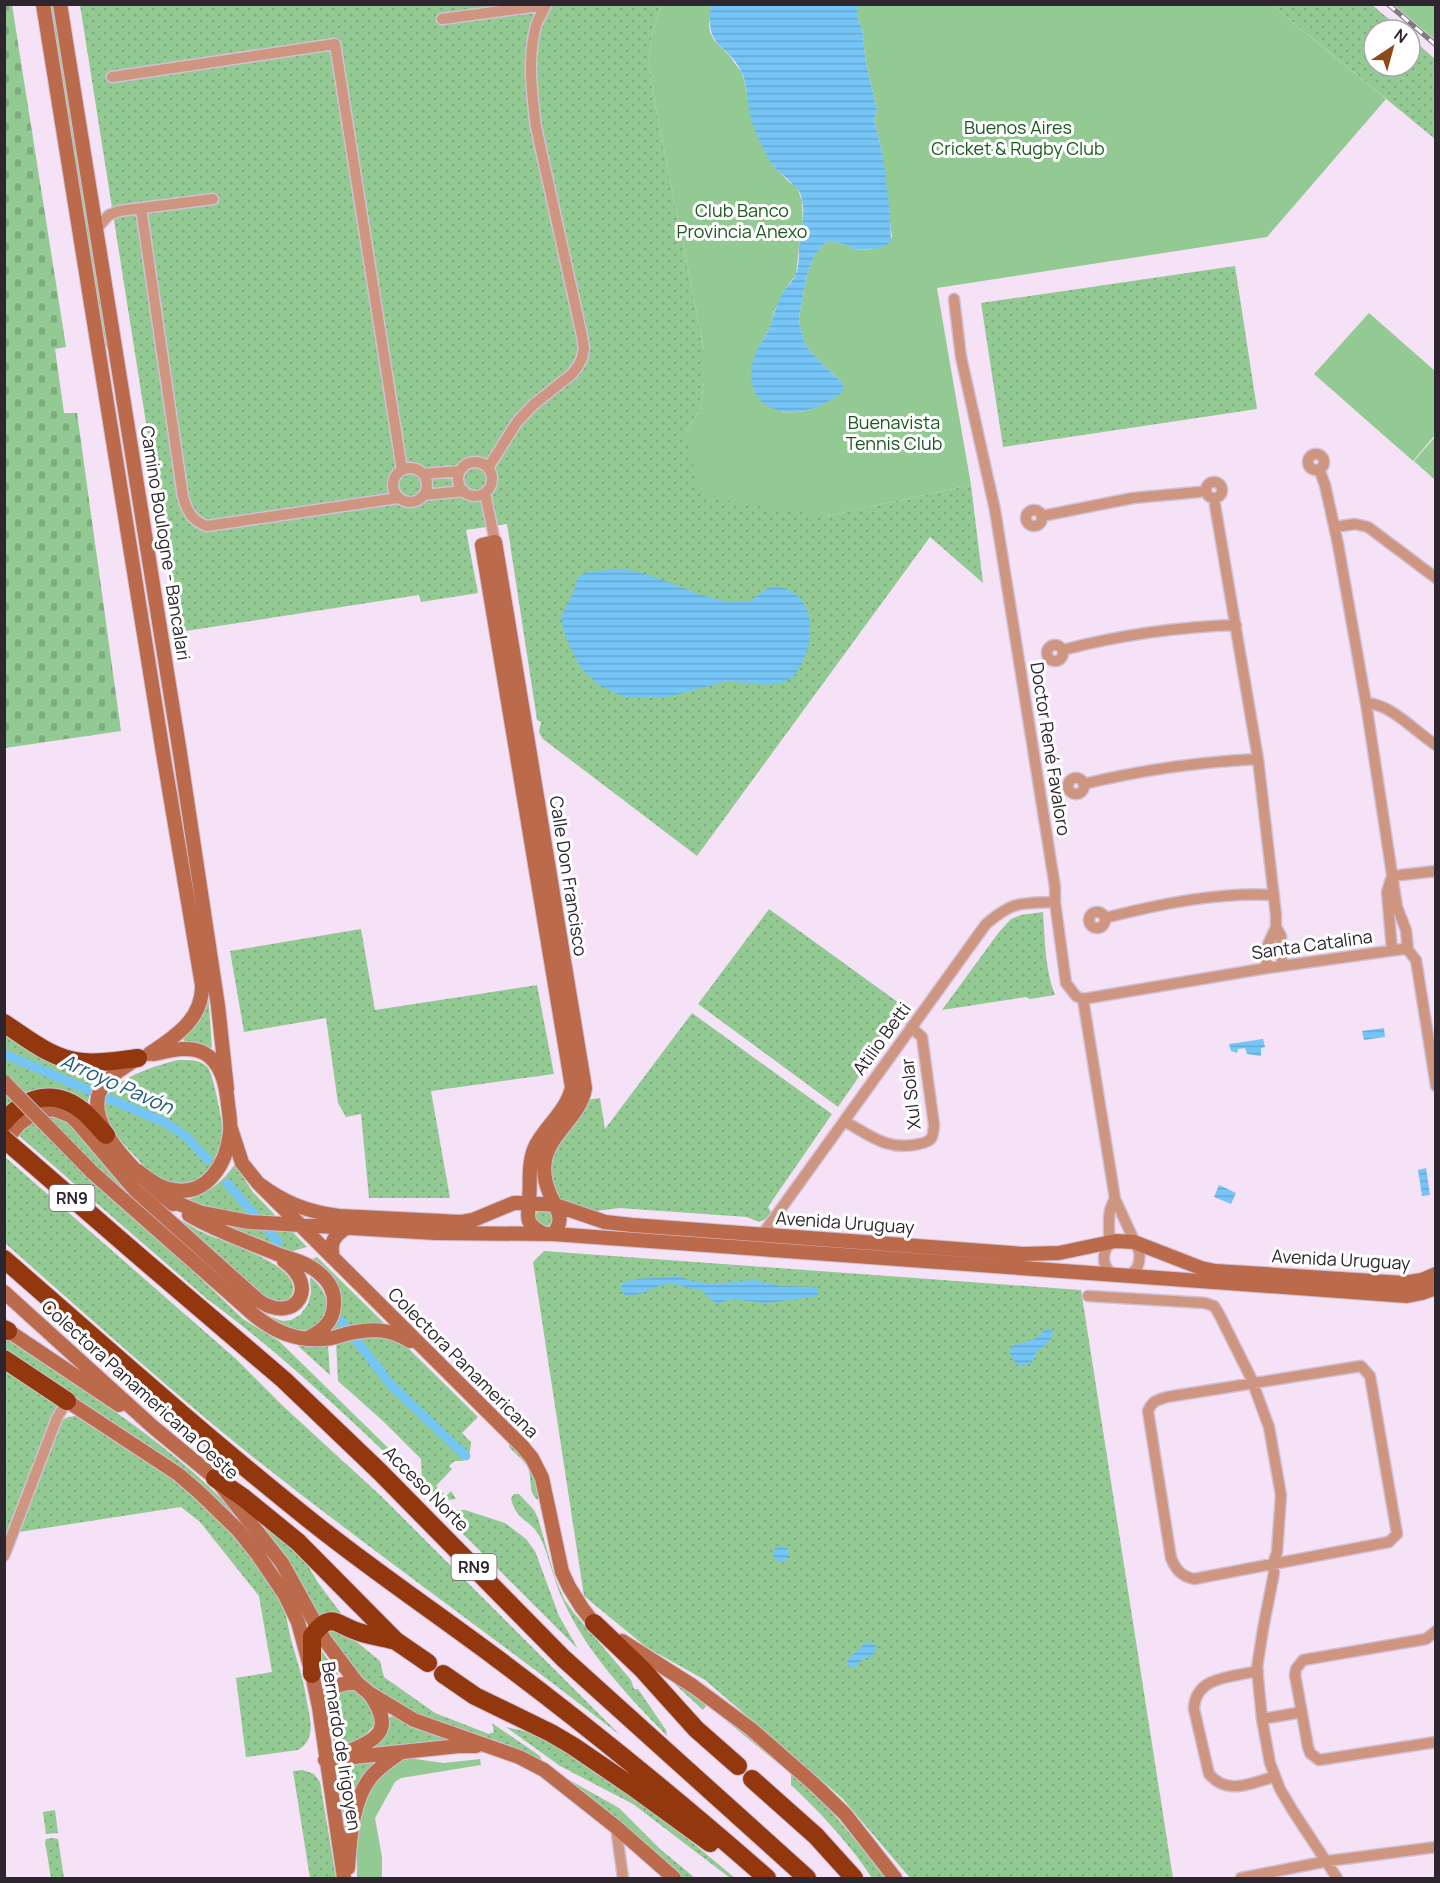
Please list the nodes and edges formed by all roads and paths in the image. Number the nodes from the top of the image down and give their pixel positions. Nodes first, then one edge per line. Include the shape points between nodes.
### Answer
1 (43, 4) edge
2 (60, 4) edge
3 (442, 19) dead end
4 (112, 77) dead end
5 (213, 199) dead end
6 (141, 208) junction
7 (96, 229) junction
8 (954, 299) dead end
9 (488, 468) junction
10 (1319, 469) dead end
11 (402, 470) junction
12 (460, 471) junction
13 (423, 474) junction
14 (1203, 488) junction
15 (464, 491) junction
16 (485, 493) junction
17 (424, 495) junction
18 (398, 498) junction
19 (1214, 499) junction
20 (1041, 516) dead end
21 (1335, 527) junction
22 (489, 543) junction
23 (1436, 578) edge
24 (1236, 625) junction
25 (1063, 651) dead end
26 (1366, 703) junction
27 (1436, 745) edge
28 (1257, 759) junction
29 (1084, 784) dead end
30 (1436, 871) edge
31 (1392, 876) junction
32 (1274, 895) junction
33 (1055, 902) junction
34 (1105, 918) dead end
35 (1276, 927) junction
36 (1392, 950) junction
37 (1408, 950) junction
38 (1282, 966) junction
39 (1267, 968) junction
40 (1083, 999) junction
41 (4, 1023) edge
42 (911, 1027) junction
43 (144, 1056) junction
44 (4, 1082) edge
45 (1436, 1086) edge
46 (226, 1089) junction
47 (844, 1121) junction
48 (4, 1122) edge
49 (231, 1129) junction
50 (106, 1134) junction
51 (4, 1141) edge
52 (138, 1171) junction
53 (258, 1183) junction
54 (167, 1199) junction
55 (1115, 1199) junction
56 (530, 1203) junction
57 (555, 1204) junction
58 (298, 1224) junction
59 (346, 1228) junction
60 (548, 1234) junction
61 (762, 1235) junction
62 (1134, 1242) junction
63 (1110, 1243) junction
64 (270, 1251) junction
65 (333, 1258) junction
66 (4, 1259) edge
67 (1436, 1274) edge
68 (1120, 1276) junction
69 (1436, 1288) edge
70 (4, 1292) edge
71 (1088, 1296) dead end
72 (6, 1329) edge
73 (306, 1339) junction
74 (426, 1351) junction
75 (4, 1359) edge
76 (1252, 1383) junction
77 (67, 1401) junction
78 (153, 1427) junction
79 (215, 1478) junction
80 (4, 1556) edge
81 (1273, 1564) junction
82 (594, 1623) junction
83 (317, 1628) junction
84 (1436, 1631) edge
85 (396, 1641) junction
86 (1431, 1641) edge
87 (428, 1663) dead end
88 (1258, 1671) junction
89 (312, 1674) junction
90 (443, 1674) dead end
91 (357, 1683) junction
92 (369, 1693) junction
93 (319, 1707) junction
94 (1302, 1712) junction
95 (1262, 1719) junction
96 (1436, 1742) edge
97 (487, 1747) junction
98 (402, 1752) junction
99 (326, 1760) junction
100 (738, 1766) dead end
101 (1274, 1777) junction
102 (752, 1779) dead end
103 (616, 1827) junction
104 (1436, 1847) edge
105 (1328, 1861) junction
106 (345, 1878) edge
107 (623, 1878) edge
108 (674, 1878) edge
109 (766, 1878) edge
110 (807, 1878) edge
111 (854, 1878) edge
112 (895, 1878) edge
113 (1241, 1878) edge
114 (1337, 1878) edge

1 - 43 main road, Camino Boulogne - Bancalari via 202,985 200,1003 192,1019 174,1037
2 - 7 main road, Camino Boulogne - Bancalari
3 - 9 street via 546,4 536,27 532,54 535,120 582,336 578,366 518,422
4 - 11 street via 335,44
5 - 6 street
6 - 7 street via 109,215
6 - 18 street via 183,497 191,516 207,526
7 - 46 main road, Camino Boulogne - Bancalari via 218,1006
8 - 33 street, Doctor René Favaloro via 961,357 997,521
9 - 12 street via 473,462
9 - 16 street via 492,478
10 - 21 street
11 - 13 street via 413,469
11 - 18 street via 393,483
12 - 13 street
12 - 15 street via 458,482
13 - 17 street via 427,484
14 - 19 street
14 - 19 street via 1212,482 1220,485 1221,492
14 - 20 street
15 - 16 street via 474,496
15 - 17 street
16 - 22 street
17 - 18 street via 409,502
19 - 24 street
21 - 23 street via 1368,526
21 - 26 street
22 - 56 main road, Calle Don Francisco via 572,1087 532,1154
22 - 57 main road, Calle Don Francisco via 585,1088 581,1103 545,1159 545,1180
24 - 25 street via 1139,635
24 - 28 street
26 - 27 street via 1381,705
26 - 31 street
28 - 29 street via 1167,768
28 - 32 street
30 - 31 street
31 - 36 street via 1388,892
31 - 37 street
32 - 34 street via 1182,902
32 - 35 street
33 - 40 street, Doctor René Favaloro via 1066,983
33 - 42 street, Atilio Betti via 1016,903 1002,910 986,924
35 - 38 street via 1281,936
35 - 39 street via 1265,951
36 - 37 street, Santa Catalina
36 - 38 street, Santa Catalina
37 - 45 street via 1416,960
38 - 39 street, Santa Catalina
39 - 40 street, Santa Catalina
40 - 55 street, Doctor René Favaloro
41 - 43 highway via 44,1049 75,1061 96,1063
42 - 47 street, Atilio Betti
42 - 47 street, Xul Solar via 922,1037 934,1125 932,1138 908,1147 892,1146
43 - 46 main road via 186,1049 202,1052 220,1070
43 - 50 main road via 111,1077 101,1090 97,1106
44 - 73 main road, bridge via 92,1172 261,1320 283,1334
46 - 49 main road
47 - 61 street, Atilio Betti
48 - 50 highway via 22,1104 37,1098 54,1098 78,1107
49 - 52 main road via 222,1164 200,1186 187,1191 169,1189
49 - 53 main road, Colectora Panamericana via 242,1163
50 - 52 main road
51 - 64 main road via 31,1114 49,1109 66,1113 135,1190 260,1301 274,1308 287,1308 300,1298 302,1280 289,1264
51 - 110 highway, Acceso Norte / RN9, bridge via 285,1380 562,1658
52 - 54 main road
53 - 56 main road, Avenida Uruguay via 293,1205 339,1216 461,1222 514,1203
53 - 58 main road, Colectora Panamericana
54 - 58 main road, Avenida Uruguay via 202,1213 249,1222
54 - 64 main road via 209,1226
55 - 62 street
55 - 63 street via 1108,1215
56 - 57 main road, Avenida Uruguay
56 - 60 main road via 530,1224
57 - 60 main road via 560,1221 558,1228
57 - 61 main road, Avenida Uruguay via 605,1222
58 - 59 main road, Avenida Uruguay
58 - 65 main road, Colectora Panamericana
59 - 60 main road, Avenida Uruguay
59 - 65 main road via 333,1240
60 - 68 main road, Avenida Uruguay
61 - 63 main road, Avenida Uruguay via 1023,1254 1059,1253
62 - 63 main road, Avenida Uruguay
62 - 67 main road, Avenida Uruguay via 1215,1272 1404,1283
62 - 68 street via 1140,1260 1137,1269
63 - 68 street via 1103,1259 1106,1267
64 - 73 main road via 315,1270 331,1288 331,1318
65 - 74 main road, Colectora Panamericana
66 - 109 highway via 302,1514 572,1716
68 - 69 main road, Avenida Uruguay via 1407,1296
70 - 78 main road, Colectora Panamericana Oeste
71 - 76 street via 1211,1305
72 - 78 main road
73 - 74 main road via 375,1329 404,1337
74 - 82 main road, Colectora Panamericana via 532,1458 542,1479 562,1572
75 - 77 highway
76 - 81 street via 1269,1427 1281,1495
76 - 81 street via 1156,1400 1148,1411 1177,1570 1194,1579
76 - 81 street via 1357,1366 1366,1370 1396,1525 1397,1534 1389,1542
77 - 80 street
77 - 89 main road, Bernardo de Irigoyen via 178,1474 238,1530 285,1595 298,1622
78 - 79 main road, Colectora Panamericana Oeste
79 - 83 main road, Colectora Panamericana Oeste via 282,1563
79 - 85 highway via 297,1542
81 - 88 street
82 - 100 highway via 696,1729
82 - 112 main road, Colectora Panamericana via 693,1686 751,1730 844,1814
83 - 85 highway via 331,1620 357,1632
83 - 89 highway via 311,1645
83 - 91 main road, Colectora Panamericana Oeste
84 - 86 street
85 - 87 highway
86 - 94 street via 1303,1660 1295,1675
88 - 95 street
88 - 101 street via 1201,1687 1194,1709 1214,1781 1234,1787
89 - 93 main road, Bernardo de Irigoyen
90 - 109 highway via 475,1696 573,1746 712,1845
91 - 92 main road, Colectora Panamericana Oeste
91 - 93 main road via 345,1682 332,1688
92 - 97 main road, Colectora Panamericana Oeste via 414,1719
92 - 99 main road via 382,1715 379,1732 364,1745
93 - 99 main road, Bernardo de Irigoyen
94 - 95 street
94 - 96 street via 1310,1753 1319,1760
95 - 101 street
97 - 98 main road
97 - 103 main road, Colectora Panamericana Oeste via 544,1770
98 - 99 main road
98 - 106 main road via 364,1786 351,1829
99 - 106 main road, Bernardo de Irigoyen
101 - 105 street
102 - 111 highway via 816,1836
103 - 107 street
103 - 108 main road, Colectora Panamericana Oeste
104 - 105 street
105 - 113 street
105 - 114 street

